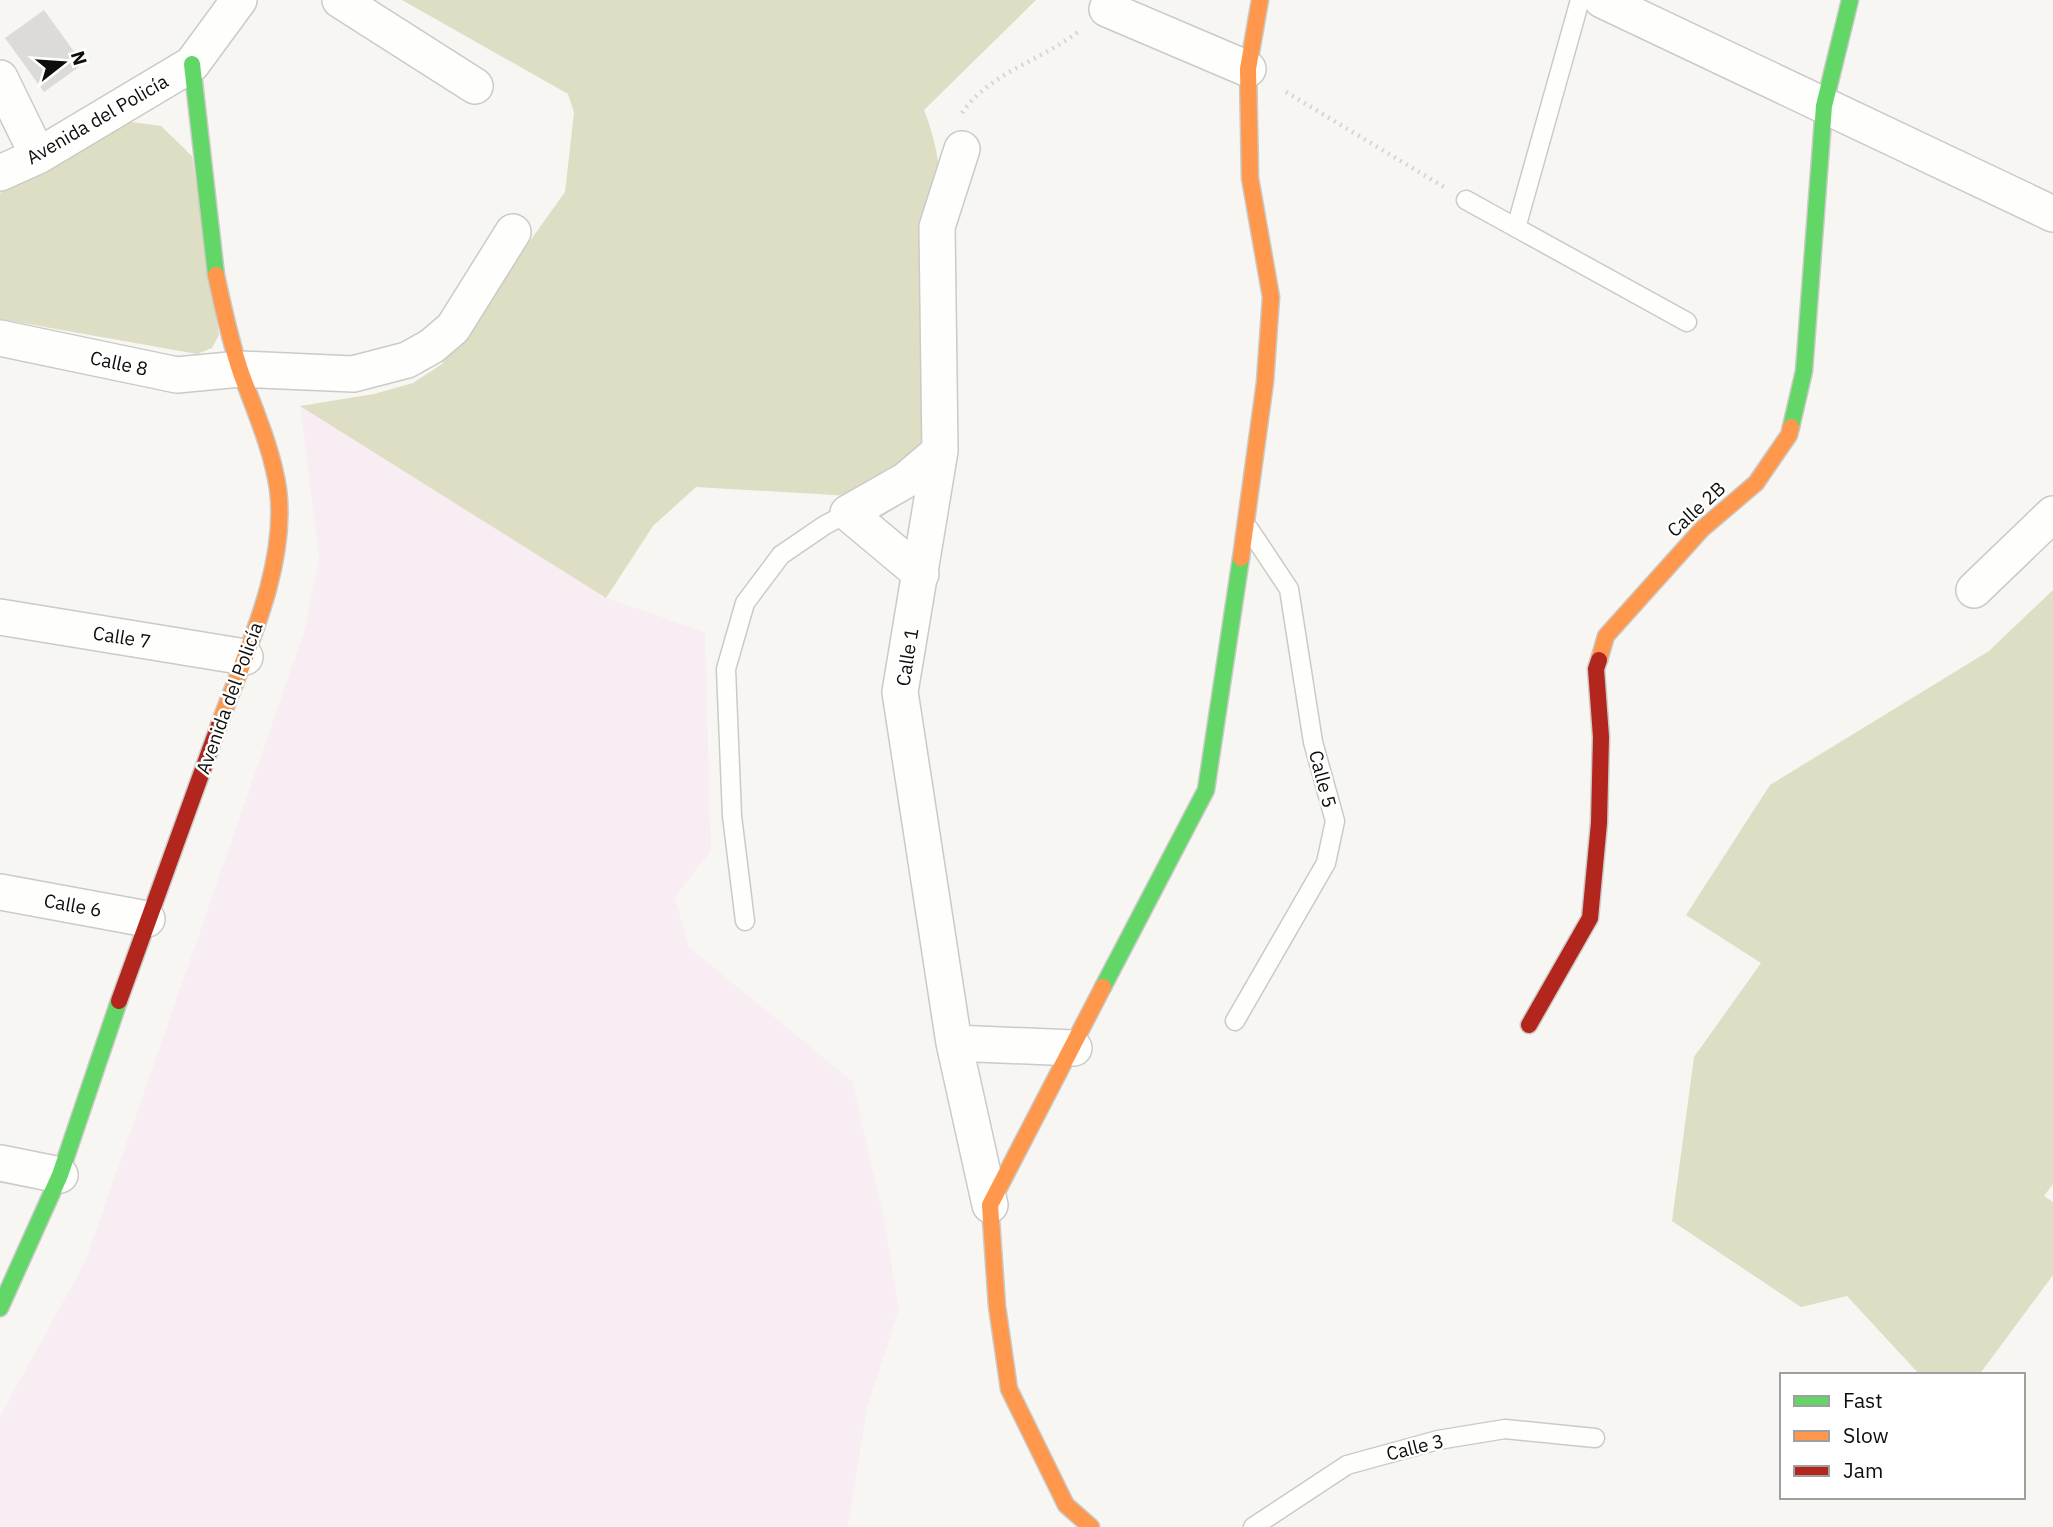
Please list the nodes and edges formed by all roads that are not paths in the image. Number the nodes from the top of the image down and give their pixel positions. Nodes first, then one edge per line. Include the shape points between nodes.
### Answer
1 (239, 0) edge
2 (340, 0) edge
3 (1259, 0) edge
4 (1580, 0) edge
5 (1602, 0) edge
6 (1850, 0) edge
7 (1107, 9) road end
8 (192, 64) junction
9 (1248, 69) junction
10 (0, 78) edge
11 (475, 86) dead end
12 (1824, 106) junction
13 (962, 149) road end
14 (38, 156) junction
15 (0, 173) edge
16 (1466, 200) road end
17 (2053, 214) edge
18 (1516, 228) junction
19 (513, 232) dead end
20 (1687, 322) dead end
21 (0, 338) edge
22 (240, 369) junction
23 (940, 451) junction
24 (848, 513) junction
25 (2053, 514) edge
26 (1247, 526) junction
27 (921, 574) junction
28 (1974, 590) dead end
29 (0, 617) edge
30 (245, 657) junction
31 (0, 892) edge
32 (147, 919) junction
33 (745, 921) dead end
34 (1235, 1021) dead end
35 (1529, 1025) dead end
36 (954, 1043) junction
37 (1074, 1048) junction
38 (0, 1163) edge
39 (60, 1175) junction
40 (990, 1205) junction
41 (0, 1308) edge
42 (1595, 1438) dead end
43 (1091, 1527) edge
44 (1253, 1527) edge

1 - 8 street, Avenida del Policía
2 - 11 street
3 - 9 street
4 - 18 lane
5 - 12 street
6 - 12 street, Calle 2B
7 - 9 street
8 - 14 street, Avenida del Policía
8 - 22 street, Avenida del Policía via 216,276
9 - 26 street via 1250,178 1272,297
10 - 14 street
12 - 17 street
12 - 35 street, Calle 2B via 1804,371 1789,435 1756,482 1702,529 1606,636 1596,669 1601,737 1599,823 1590,918
13 - 23 street, Calle 1 via 937,227
14 - 15 street, Avenida del Policía
16 - 18 lane
18 - 20 lane
19 - 22 street, Calle 8 via 453,328 407,360 354,374
21 - 22 street, Calle 8 via 177,375
22 - 30 street, Avenida del Policía via 267,442 278,491 277,538 266,598
23 - 24 street via 906,480
23 - 27 street, Calle 1
24 - 27 street
24 - 33 lane via 781,555 746,603 726,669 732,816
25 - 28 street
26 - 34 lane, Calle 5 via 1289,589 1313,742 1335,821 1326,863
26 - 37 street via 1206,790
27 - 36 street, Calle 1 via 900,692
29 - 30 street, Calle 7
30 - 32 street, Avenida del Policía
31 - 32 street, Calle 6
32 - 39 street, Avenida del Policía
36 - 37 street
36 - 40 street, Calle 1
37 - 40 street
38 - 39 street
39 - 41 street, Avenida del Policía
40 - 43 street via 1009,1389 1066,1505
42 - 44 lane, Calle 3 via 1505,1429 1438,1440 1347,1465

